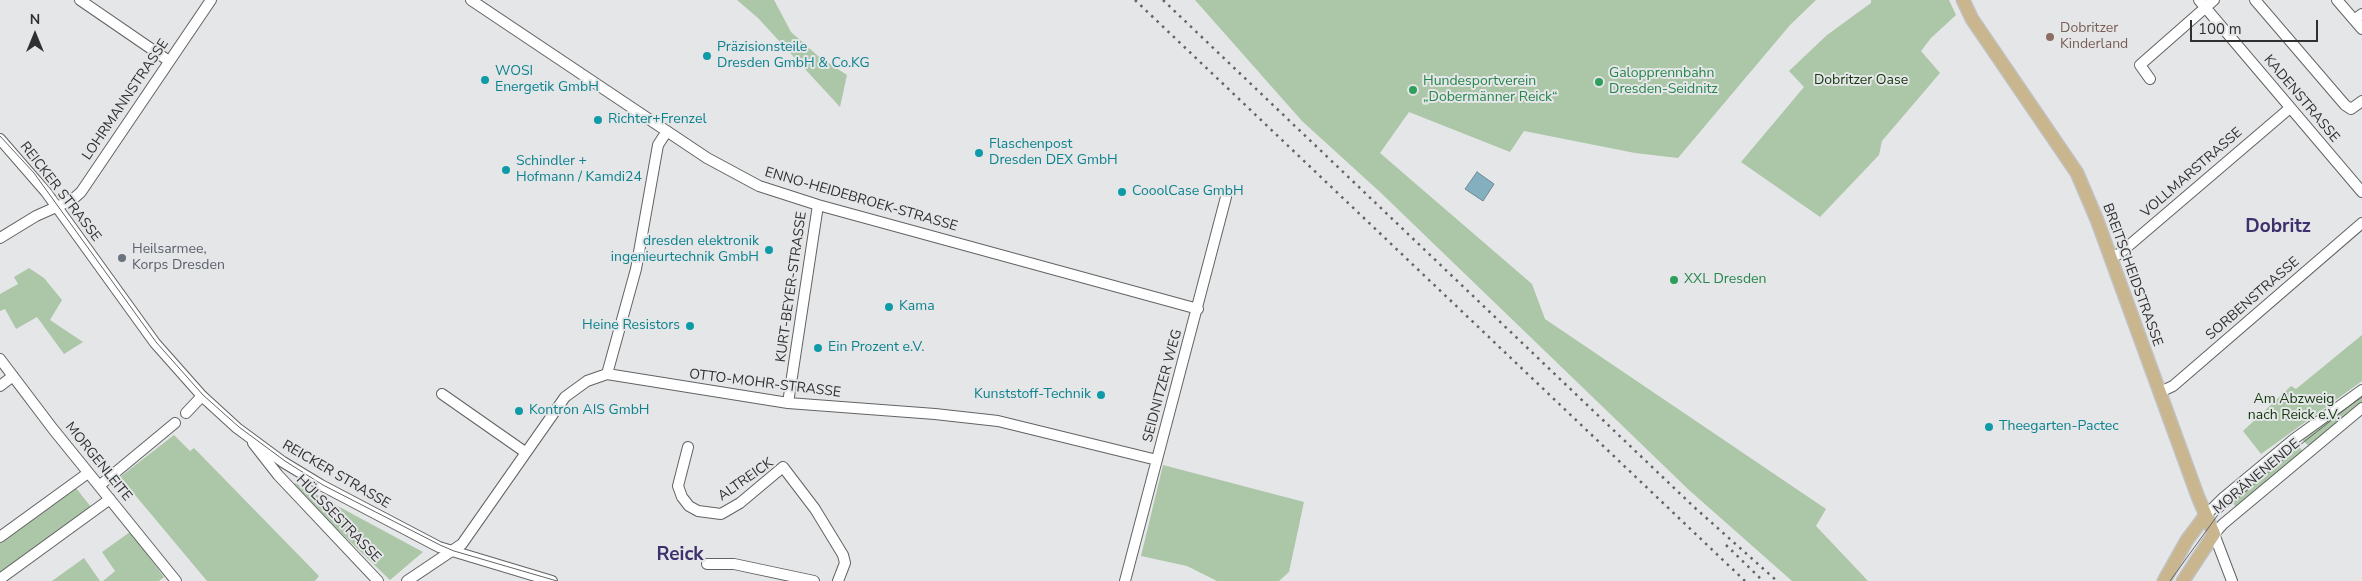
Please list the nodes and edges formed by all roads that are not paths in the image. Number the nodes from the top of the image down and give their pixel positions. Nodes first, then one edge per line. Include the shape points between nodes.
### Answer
1 (80, 0) edge
2 (211, 0) edge
3 (471, 0) edge
4 (1963, 0) edge
5 (2214, 0) edge
6 (2255, 0) edge
7 (2337, 0) edge
8 (2202, 4) edge
9 (2358, 17) edge
10 (2362, 29) edge
11 (169, 61) junction
12 (2150, 79) dead end
13 (2362, 101) edge
14 (2290, 108) junction
15 (668, 131) junction
16 (0, 139) edge
17 (2362, 192) edge
18 (1226, 197) dead end
19 (818, 205) junction
20 (58, 208) junction
21 (2362, 223) edge
22 (0, 238) edge
23 (2110, 257) junction
24 (1198, 309) junction
25 (0, 359) edge
26 (607, 374) junction
27 (13, 376) junction
28 (0, 386) edge
29 (2362, 390) edge
30 (2160, 392) junction
31 (442, 394) dead end
32 (202, 396) junction
33 (788, 403) junction
34 (2362, 408) edge
35 (186, 413) dead end
36 (174, 423) dead end
37 (250, 438) junction
38 (688, 447) dead end
39 (525, 452) junction
40 (1157, 460) junction
41 (283, 462) junction
42 (88, 474) junction
43 (278, 475) junction
44 (99, 486) junction
45 (110, 499) junction
46 (2205, 516) junction
47 (2214, 534) junction
48 (0, 536) edge
49 (452, 553) junction
50 (707, 564) dead end
51 (0, 579) edge
52 (176, 581) edge
53 (378, 581) edge
54 (407, 581) edge
55 (552, 581) edge
56 (814, 581) edge
57 (838, 581) edge
58 (1125, 581) edge
59 (2164, 581) edge
60 (2183, 581) edge
61 (2232, 581) edge

1 - 11 street
2 - 11 street, LOHRMANNSTRASSE
3 - 15 street, ENNO-HEIDEBROEK-STRASSE
4 - 23 main road, BREITSCHEIDSTRASSE via 1972,19 2077,173
5 - 8 street
6 - 13 street, KADENSTRASSE via 2345,105 2351,109
7 - 9 street
8 - 12 street via 2140,64
8 - 14 street, KADENSTRASSE
9 - 10 street
11 - 20 street, LOHRMANNSTRASSE via 80,192
14 - 17 street, KADENSTRASSE
14 - 23 street, VOLLMARSTRASSE via 2125,248
15 - 19 street, ENNO-HEIDEBROEK-STRASSE via 737,176
15 - 26 street via 658,145 636,269
16 - 20 street, REICKER STRASSE
18 - 24 street, SEIDNITZER WEG
19 - 24 street, ENNO-HEIDEBROEK-STRASSE
19 - 33 street, KURT-BEYER-STRASSE
20 - 22 street, LOHRMANNSTRASSE via 40,214
20 - 32 street, REICKER STRASSE via 155,343
21 - 30 street, SORBENSTRASSE via 2173,386
23 - 30 main road, BREITSCHEIDSTRASSE
24 - 40 street, SEIDNITZER WEG
25 - 27 street, MORGENLEITE
26 - 33 street, OTTO-MOHR-STRASSE
26 - 39 street, OTTO-MOHR-STRASSE via 586,381 565,397
27 - 28 street
27 - 42 street, MORGENLEITE
29 - 46 street, MORÄNENENDE via 2290,442
30 - 46 main road, BREITSCHEIDSTRASSE
31 - 39 street
32 - 35 street
32 - 37 street, REICKER STRASSE
33 - 40 street, OTTO-MOHR-STRASSE via 998,421
34 - 47 street, MORÄNENENDE
36 - 44 street
37 - 41 street, REICKER STRASSE
37 - 43 street, HÜLSSESTRASSE
38 - 57 street, ALTREICK via 678,486 689,506 698,511 721,514 740,503 783,467 815,509 843,555 845,563
39 - 49 street, OTTO-MOHR-STRASSE via 465,540
40 - 58 street, SEIDNITZER WEG
41 - 43 street, HÜLSSESTRASSE
41 - 49 street, REICKER STRASSE
42 - 44 street, MORGENLEITE
42 - 48 street
43 - 53 street, HÜLSSESTRASSE
44 - 45 street, MORGENLEITE
45 - 51 street
45 - 52 street, MORGENLEITE
46 - 47 main road, BREITSCHEIDSTRASSE
46 - 59 main road, MORÄNENENDE
47 - 60 main road, MORÄNENENDE
47 - 61 street, BREITSCHEIDSTRASSE
49 - 54 street, OTTO-MOHR-STRASSE
49 - 55 street, REICKER STRASSE
50 - 56 street via 734,564

